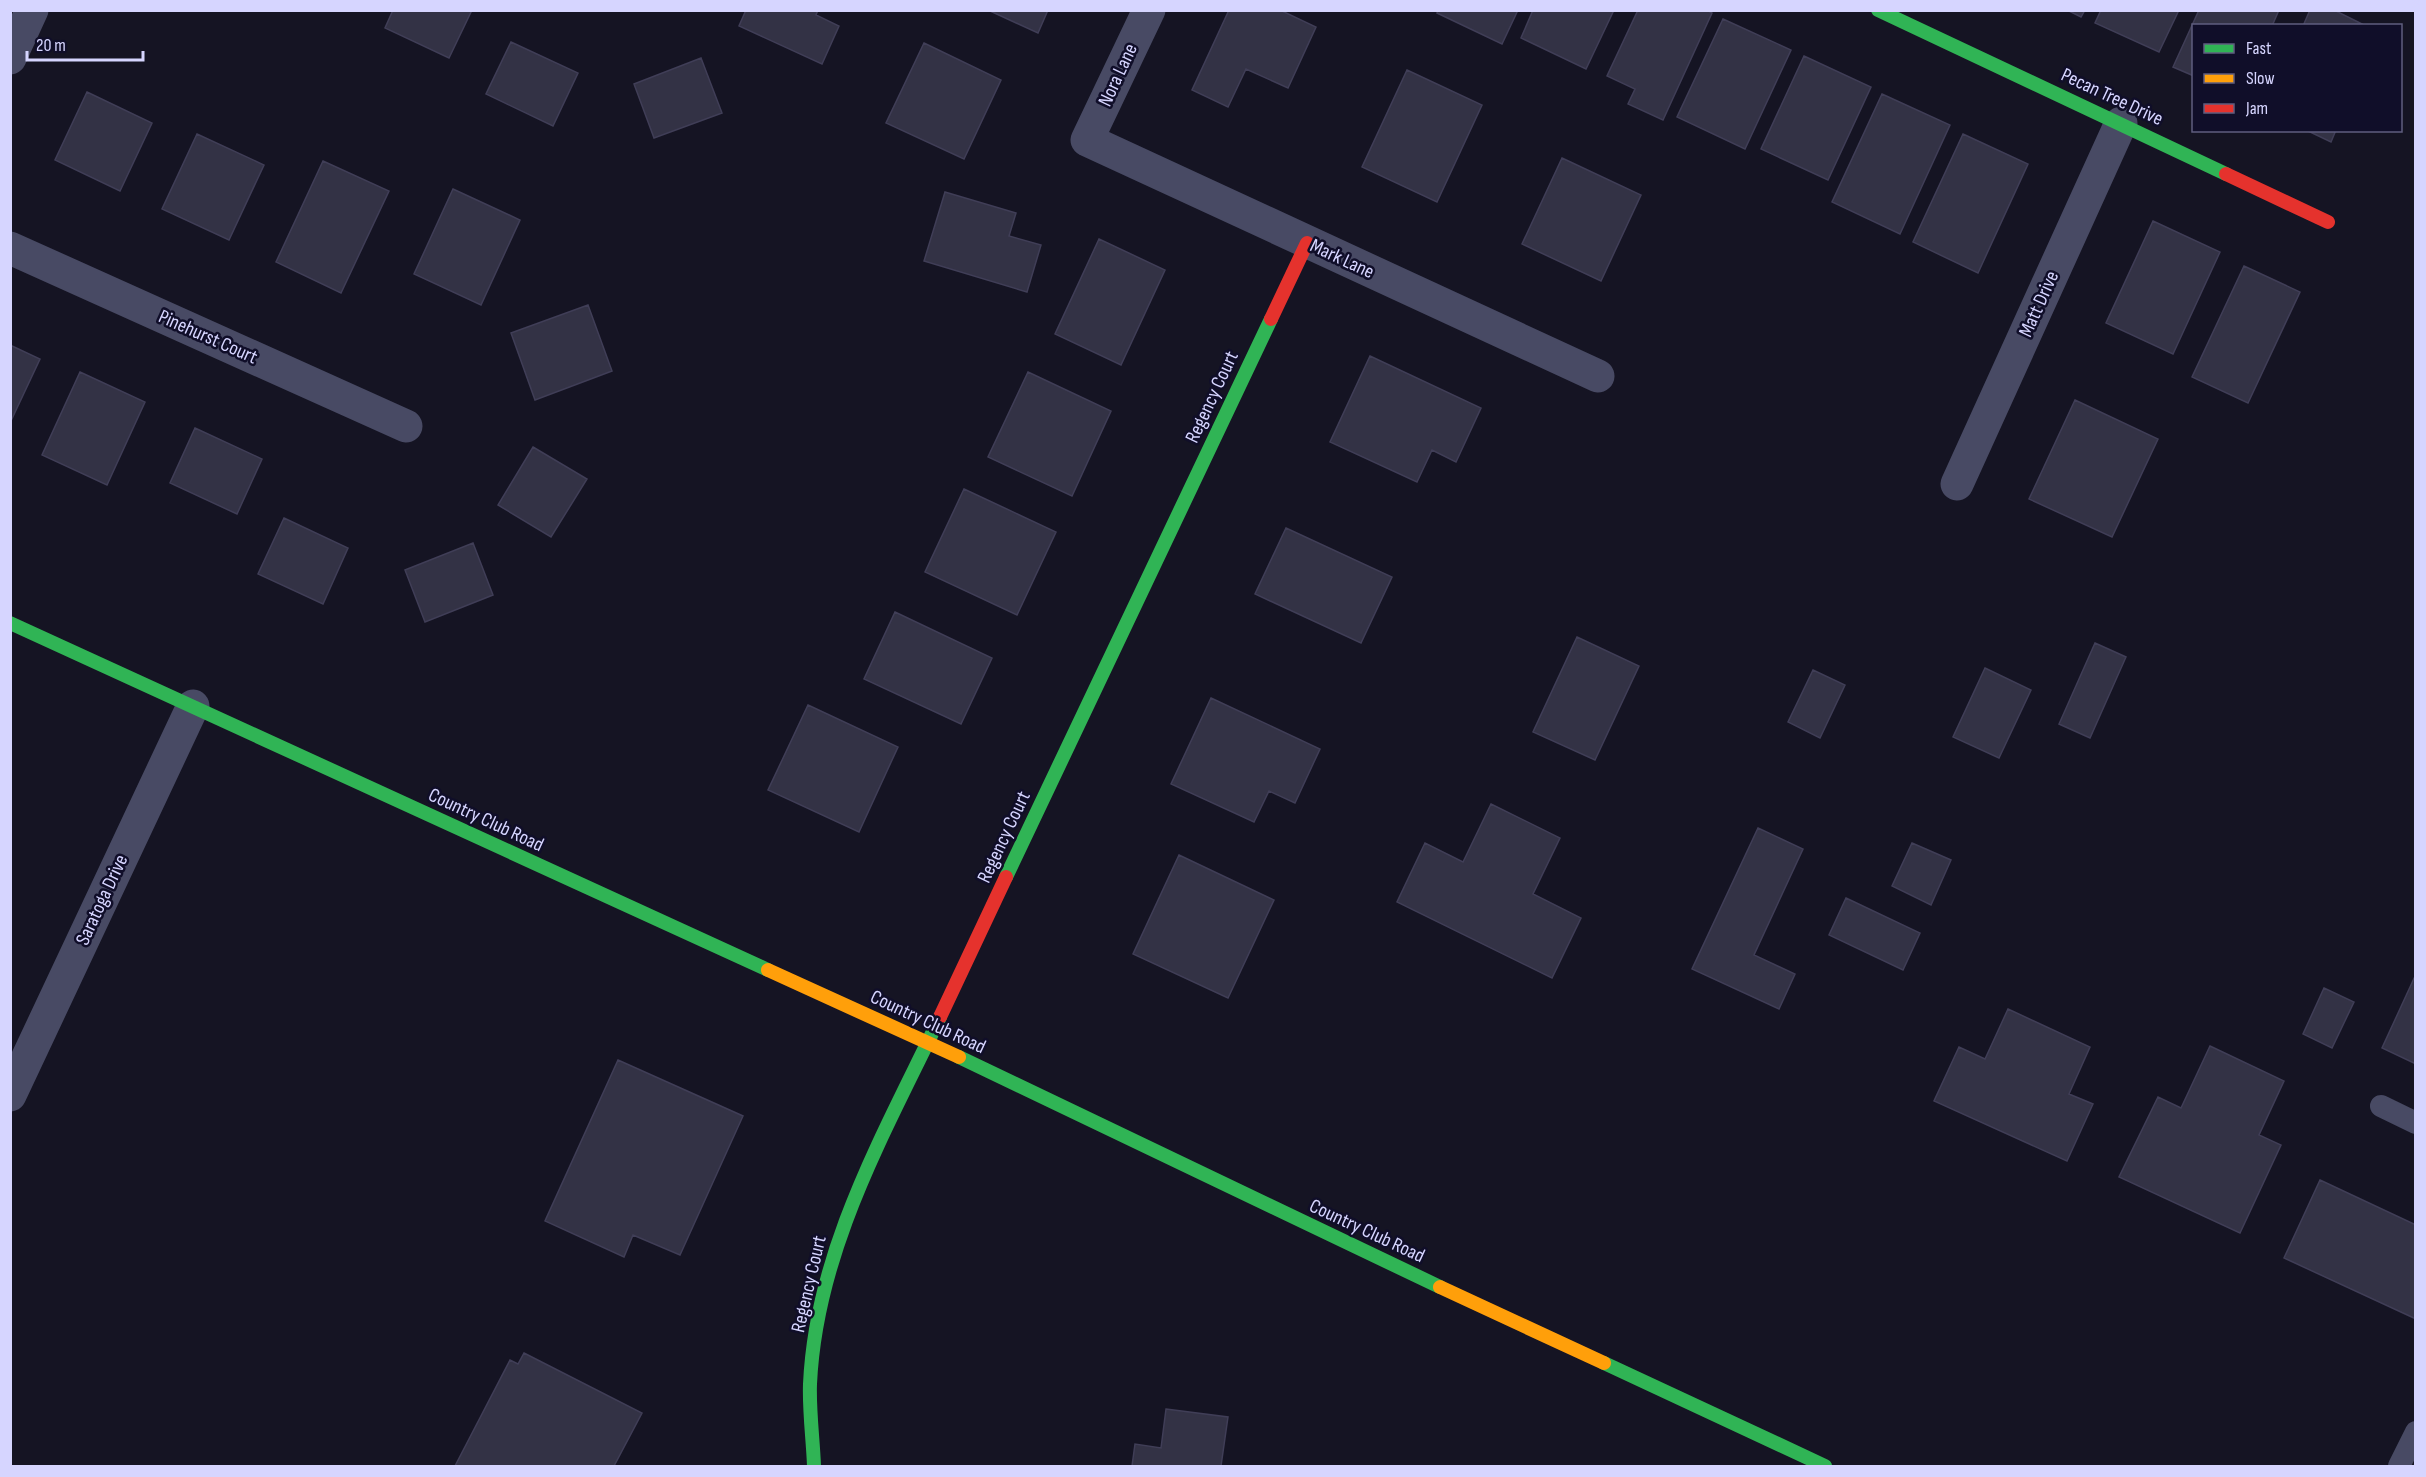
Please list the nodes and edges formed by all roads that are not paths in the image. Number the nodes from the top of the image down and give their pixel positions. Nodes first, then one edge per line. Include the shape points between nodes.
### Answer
1 (32, 10) edge
2 (1149, 10) edge
3 (1878, 10) edge
4 (10, 58) edge
5 (2121, 123) junction
6 (1087, 140) joint
7 (2328, 222) dead end
8 (1306, 243) junction
9 (10, 248) edge
10 (1598, 376) dead end
11 (405, 426) dead end
12 (1957, 484) dead end
13 (10, 623) edge
14 (193, 706) junction
15 (929, 1043) junction
16 (10, 1095) edge
17 (2382, 1106) dead end
18 (2415, 1123) edge
19 (2415, 1432) edge
20 (814, 1467) edge
21 (1825, 1467) edge
22 (2399, 1467) edge

1 - 4 street
2 - 6 street, Nora Lane
3 - 5 main road, Pecan Tree Drive
5 - 7 main road, Pecan Tree Drive
5 - 12 street, Matt Drive
6 - 8 street, Mark Lane
8 - 10 street, Mark Lane
8 - 15 main road, Regency Court
9 - 11 street, Pinehurst Court
13 - 14 main road, Country Club Road
14 - 15 main road, Country Club Road
14 - 16 street, Saratoga Drive
15 - 20 main road, Regency Court via 845,1217 821,1303 810,1384
15 - 21 main road, Country Club Road
17 - 18 lane
19 - 22 lane

